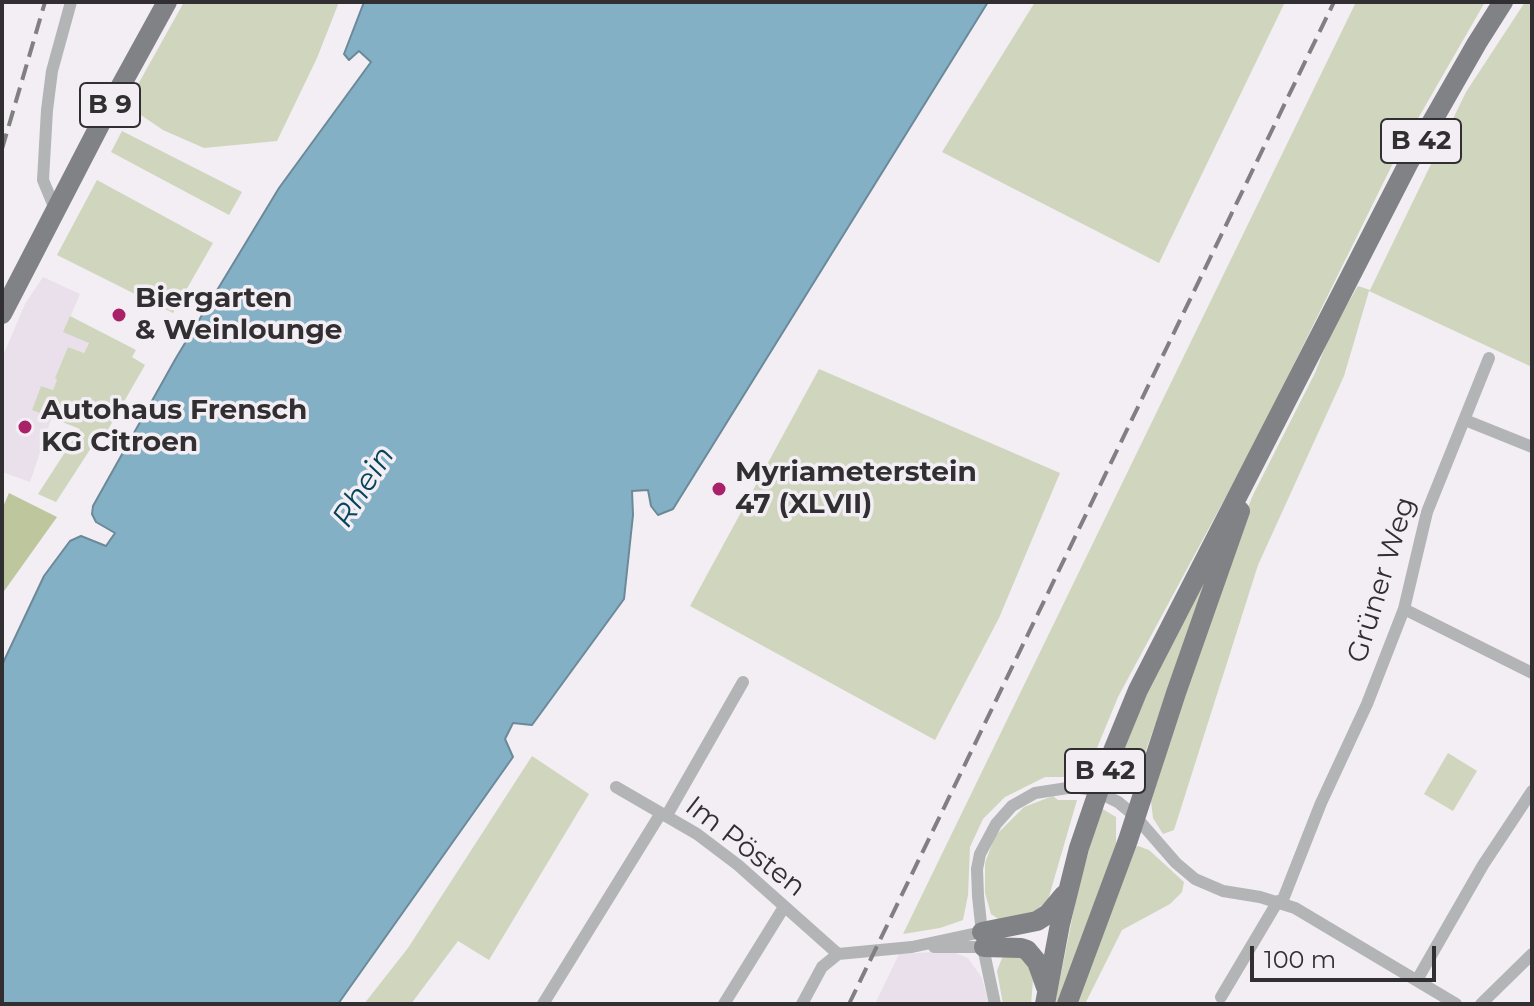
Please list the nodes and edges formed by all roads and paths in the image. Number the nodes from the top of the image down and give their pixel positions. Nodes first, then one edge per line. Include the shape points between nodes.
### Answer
1 (71, 2) edge
2 (167, 2) edge
3 (1503, 2) edge
4 (55, 209) junction
5 (2, 314) edge
6 (1489, 358) dead end
7 (1465, 420) junction
8 (1532, 447) edge
9 (1244, 479) junction
10 (1404, 609) junction
11 (1532, 673) edge
12 (743, 682) dead end
13 (616, 787) dead end
14 (1532, 791) edge
15 (1130, 812) junction
16 (664, 814) junction
17 (1067, 891) junction
18 (1280, 902) junction
19 (784, 907) junction
20 (983, 940) junction
21 (838, 954) junction
22 (1532, 954) edge
23 (1417, 980) junction
24 (1046, 997) edge
25 (1221, 997) dead end
26 (543, 1004) edge
27 (724, 1004) edge
28 (802, 1004) edge
29 (995, 1004) edge
30 (1067, 1004) edge
31 (1456, 1004) edge
32 (1481, 1004) edge

1 - 4 street via 47,110 43,180
2 - 4 main road, B 9
3 - 9 main road, B 42 via 1409,162
4 - 5 main road, B 9
6 - 7 street, Grüner Weg
7 - 8 street
7 - 10 street, Grüner Weg via 1427,512
9 - 15 main road via 1243,504
9 - 17 main road, B 42 via 1138,690 1093,805
10 - 11 street
10 - 18 street, Grüner Weg
12 - 16 street
13 - 16 street, Im Pösten
14 - 23 street
15 - 18 street via 1195,879 1223,891
15 - 20 street via 1103,793 1082,787 1035,793 1012,806 986,839 977,869
15 - 30 main road
16 - 19 street, Im Pösten via 738,865
16 - 26 street
17 - 20 main road via 1037,921
17 - 24 main road, B 42
18 - 23 street
18 - 25 street, Grüner Weg
19 - 21 street, Im Pösten
19 - 27 street
20 - 21 street
20 - 24 main road via 1027,950 1037,962
20 - 29 street
21 - 28 street via 822,967
22 - 32 street
23 - 31 street

